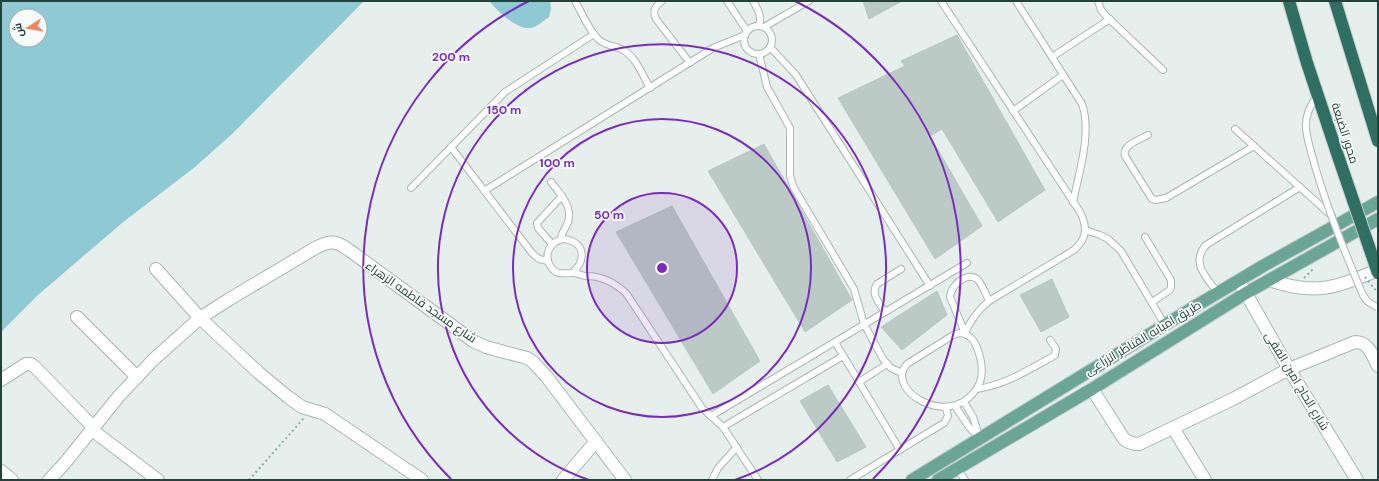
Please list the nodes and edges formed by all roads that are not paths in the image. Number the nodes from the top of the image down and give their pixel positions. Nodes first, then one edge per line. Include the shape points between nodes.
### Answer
1 (575, 1) edge
2 (662, 1) edge
3 (727, 1) edge
4 (753, 1) edge
5 (809, 1) edge
6 (941, 1) edge
7 (1016, 1) edge
8 (1098, 1) edge
9 (1289, 1) edge
10 (1335, 1) edge
11 (1110, 19) junction
12 (762, 27) junction
13 (746, 33) junction
14 (594, 34) junction
15 (770, 47) junction
16 (759, 54) junction
17 (1052, 57) junction
18 (690, 63) junction
19 (1163, 70) dead end
20 (1063, 75) junction
21 (650, 88) junction
22 (1318, 94) junction
23 (1013, 111) junction
24 (1235, 129) dead end
25 (1148, 135) dead end
26 (1378, 141) edge
27 (1254, 146) junction
28 (451, 147) junction
29 (551, 182) dead end
30 (1300, 187) junction
31 (411, 188) dead end
32 (484, 191) junction
33 (562, 196) junction
34 (1073, 202) junction
35 (1378, 202) edge
36 (1378, 219) edge
37 (1341, 224) junction
38 (1085, 230) junction
39 (1145, 237) dead end
40 (561, 239) junction
41 (552, 244) junction
42 (548, 261) junction
43 (968, 263) dead end
44 (156, 269) dead end
45 (901, 269) dead end
46 (1378, 271) edge
47 (572, 273) junction
48 (1269, 280) junction
49 (1239, 281) junction
50 (930, 286) junction
51 (1218, 293) junction
52 (1246, 293) junction
53 (989, 301) junction
54 (1152, 302) junction
55 (1378, 308) edge
56 (885, 312) junction
57 (77, 317) dead end
58 (200, 318) junction
59 (864, 324) junction
60 (1165, 324) junction
61 (965, 333) junction
62 (1050, 340) dead end
63 (835, 342) junction
64 (843, 356) junction
65 (886, 364) junction
66 (1378, 366) edge
67 (1290, 369) junction
68 (902, 373) junction
69 (137, 377) junction
70 (1, 380) edge
71 (859, 382) junction
72 (1092, 388) junction
73 (977, 389) junction
74 (964, 402) junction
75 (955, 406) junction
76 (946, 408) junction
77 (711, 416) junction
78 (723, 427) junction
79 (1174, 428) junction
80 (93, 429) junction
81 (980, 439) junction
82 (596, 441) junction
83 (737, 447) junction
84 (900, 450) junction
85 (988, 450) junction
86 (957, 469) junction
87 (1, 471) edge
88 (12, 480) edge
89 (49, 480) edge
90 (158, 480) edge
91 (422, 480) edge
92 (563, 480) edge
93 (625, 480) edge
94 (712, 480) edge
95 (758, 480) edge
96 (850, 480) edge
97 (912, 480) edge
98 (938, 480) edge
99 (965, 480) edge
100 (1205, 480) edge
101 (1357, 480) edge

1 - 14 lane
2 - 18 lane via 655,8 654,16
3 - 13 lane
4 - 12 lane via 761,17
5 - 12 lane
6 - 23 lane
7 - 17 lane
8 - 11 lane
9 - 22 highway, محور الضبعة, bridge
10 - 26 highway
11 - 17 lane
11 - 19 lane
12 - 13 lane via 751,28
12 - 15 lane via 768,30 772,38
13 - 16 lane via 747,48 754,54
13 - 18 lane via 713,48
14 - 21 lane via 602,42 629,54
14 - 28 lane via 505,92
15 - 16 lane
15 - 50 lane via 796,75
16 - 59 lane via 767,87 790,128 792,182 854,289
17 - 20 lane
18 - 21 lane
20 - 23 lane
20 - 34 lane via 1082,104 1086,122
21 - 32 lane
22 - 46 highway, محور الضبعة, bridge
22 - 55 lane, bridge via 1310,104 1306,116 1306,128 1317,173 1345,255 1363,295
23 - 34 lane
24 - 27 lane
25 - 27 lane via 1126,147 1124,152 1152,199 1156,200 1166,198
27 - 30 lane
28 - 31 lane
28 - 32 lane
29 - 33 lane
30 - 37 lane
30 - 51 lane via 1206,245 1202,250 1199,264
32 - 42 lane via 532,253 539,259
33 - 40 lane via 567,203 569,217
33 - 41 lane via 537,223 538,228
34 - 38 lane via 1084,221
35 - 37 main road, طريق امبابه القناطر الزراعى
36 - 48 main road, طريق امبابه القناطر الزراعى
37 - 49 main road, طريق امبابه القناطر الزراعى
38 - 53 lane via 1084,238 1074,250
38 - 54 lane via 1108,239 1121,251
39 - 54 lane via 1172,284 1170,290
40 - 41 lane
40 - 47 lane via 573,241 581,251 581,264
41 - 42 lane via 547,255
42 - 47 lane via 554,271 560,274
43 - 50 lane
44 - 58 street
45 - 56 lane via 875,287 874,295
46 - 48 street via 1324,288 1306,289
47 - 77 lane via 599,277 618,286 626,294 702,408
48 - 52 main road, طريق امبابه القناطر الزراعى
49 - 51 main road, طريق امبابه القناطر الزراعى
49 - 52 street, شارع الحاج امين الفقى
50 - 56 lane
51 - 60 main road, طريق امبابه القناطر الزراعى
52 - 67 street, شارع الحاج امين الفقى
52 - 72 main road, طريق امبابه القناطر الزراعى
53 - 61 lane via 974,315
53 - 61 lane via 976,278 967,278 954,285 950,297
54 - 60 lane
56 - 59 lane
57 - 69 street
58 - 69 street
58 - 82 street, شارع مسجد فاطمه الزهراء via 317,247 329,241 335,242 473,341 534,362
58 - 91 street via 288,397 302,407 325,414
59 - 63 lane
59 - 65 lane
60 - 81 main road, طريق امبابه القناطر الزراعى
61 - 68 lane via 955,334 907,364
61 - 73 lane via 974,341 981,361 982,372
62 - 73 lane via 1056,349 1055,355 1007,381
63 - 64 lane
63 - 77 lane
64 - 71 lane
64 - 78 lane
65 - 68 lane
65 - 71 lane
66 - 67 street via 1366,345 1355,342
67 - 79 street
67 - 101 street, شارع الحاج امين الفقى
68 - 76 lane via 903,382 909,392 918,399
69 - 80 street
70 - 80 street via 26,364 35,366
71 - 84 lane
72 - 79 street via 1128,442 1139,444
72 - 85 main road, طريق امبابه القناطر الزراعى
73 - 74 lane
74 - 75 lane
74 - 81 lane via 976,424
75 - 76 lane
75 - 81 lane
76 - 84 lane via 948,416 944,423
77 - 78 lane
78 - 83 lane
79 - 100 street
80 - 89 street
80 - 90 street
81 - 85 main road
81 - 97 main road, طريق امبابه القناطر الزراعى
82 - 92 street
82 - 93 street, شارع مسجد فاطمه الزهراء
83 - 94 lane via 718,468
83 - 95 lane
84 - 96 lane
85 - 86 main road, طريق امبابه القناطر الزراعى
86 - 98 main road, طريق امبابه القناطر الزراعى
86 - 99 lane
87 - 88 street

